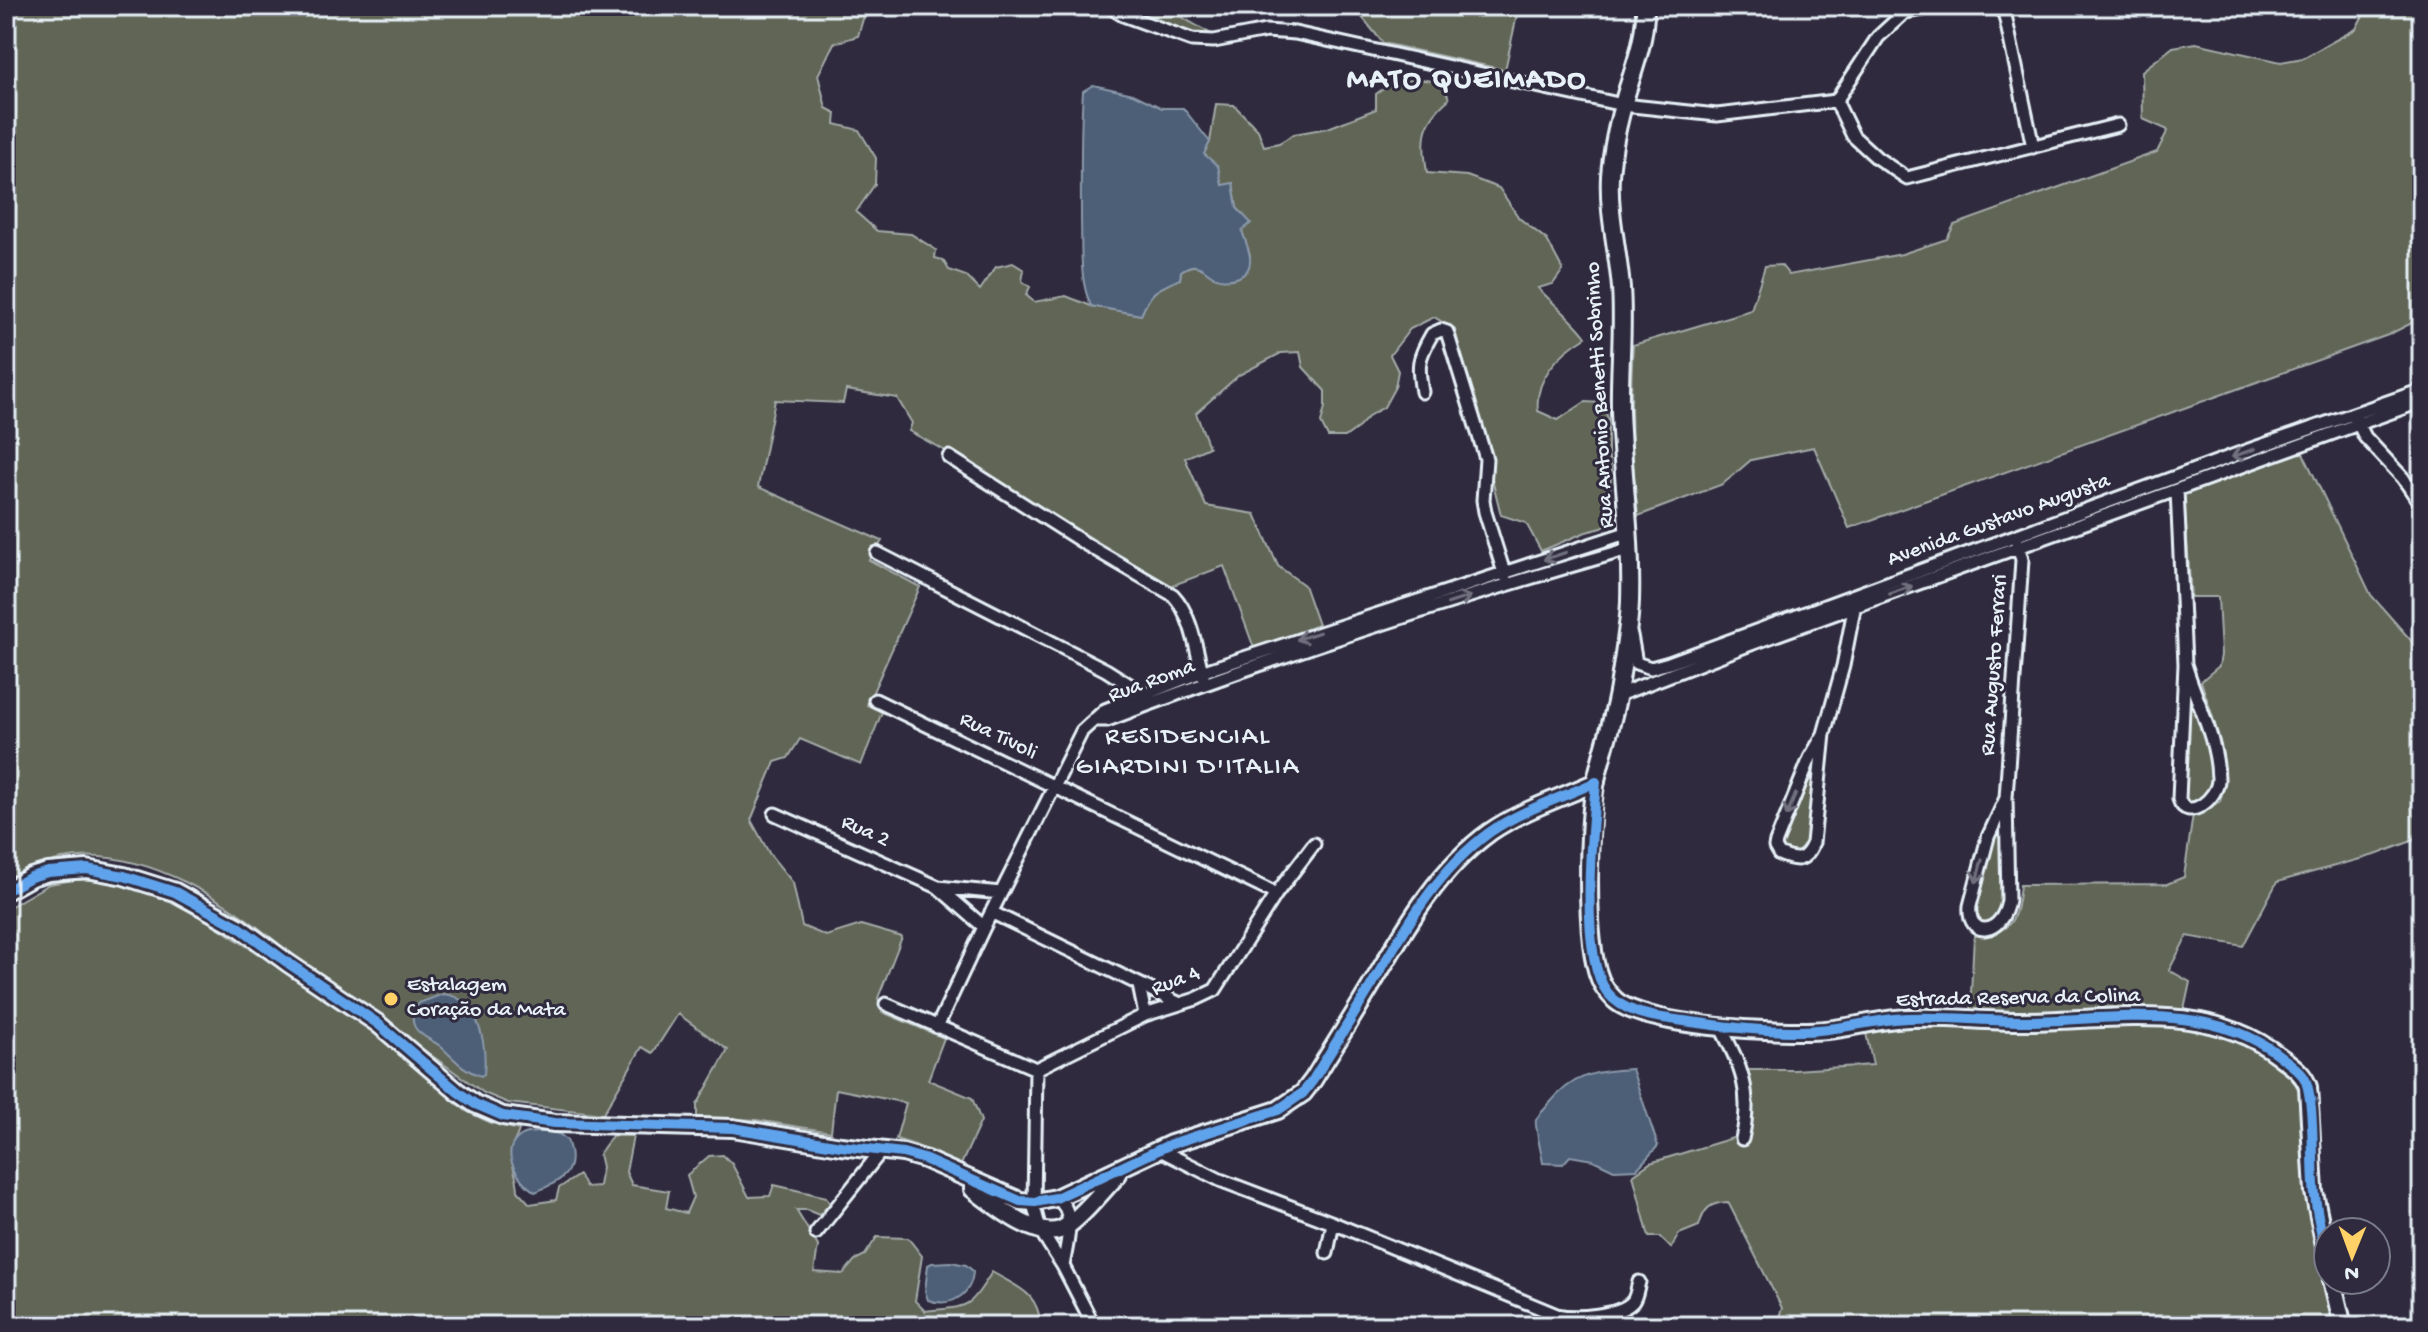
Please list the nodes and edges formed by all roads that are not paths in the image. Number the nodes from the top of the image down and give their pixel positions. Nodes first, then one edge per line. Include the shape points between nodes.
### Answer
1 (1109, 6) edge
2 (1645, 6) edge
3 (1941, 6) edge
4 (2003, 6) edge
5 (1836, 101) junction
6 (1623, 105) junction
7 (2118, 125) dead end
8 (2033, 147) junction
9 (2422, 390) edge
10 (1422, 392) dead end
11 (2422, 401) edge
12 (2357, 419) junction
13 (949, 457) dead end
14 (2403, 478) junction
15 (2177, 490) junction
16 (2422, 492) edge
17 (2422, 506) edge
18 (1629, 540) junction
19 (2017, 542) junction
20 (877, 553) dead end
21 (1506, 578) junction
22 (1856, 599) junction
23 (1629, 615) junction
24 (2185, 664) junction
25 (1203, 678) junction
26 (1618, 695) junction
27 (1148, 698) junction
28 (875, 700) dead end
29 (1824, 734) junction
30 (1596, 782) junction
31 (1055, 787) junction
32 (2006, 798) junction
33 (775, 814) dead end
34 (1314, 844) dead end
35 (938, 887) junction
36 (6, 891) edge
37 (1001, 893) junction
38 (1276, 894) junction
39 (991, 912) junction
40 (984, 927) junction
41 (1139, 985) junction
42 (886, 1004) dead end
43 (1180, 1004) junction
44 (1145, 1015) junction
45 (1720, 1026) junction
46 (937, 1027) junction
47 (1036, 1069) junction
48 (1742, 1139) dead end
49 (1158, 1149) junction
50 (882, 1150) junction
51 (1125, 1167) junction
52 (943, 1168) junction
53 (1056, 1198) junction
54 (1035, 1202) junction
55 (2319, 1216) edge
56 (1333, 1223) junction
57 (1069, 1225) junction
58 (1040, 1230) junction
59 (816, 1233) dead end
60 (1327, 1253) dead end
61 (1063, 1266) junction
62 (1639, 1282) dead end
63 (2336, 1296) edge
64 (1094, 1326) edge
65 (2343, 1326) edge

1 - 6 street via 1192,40 1295,33
2 - 6 street, Rua Antonio Benetti Sobrinho via 1642,39
3 - 5 street via 1905,12 1878,37
4 - 8 street
5 - 6 street via 1717,115
5 - 8 street via 1853,136 1907,178
6 - 18 street, Rua Antonio Benetti Sobrinho via 1610,180 1621,288 1621,431
7 - 8 street
9 - 12 street, Avenida Gustavo Augusta
10 - 21 street via 1419,361 1432,334 1447,332 1486,459 1485,512
11 - 12 street, Avenida Gustavo Augusta
12 - 14 street via 2365,437
12 - 15 street, Avenida Gustavo Augusta
12 -> 19 street, Avenida Gustavo Augusta via 2246,451
13 - 25 street via 1173,595 1186,615
14 - 16 street
14 - 17 street
15 - 19 street, Avenida Gustavo Augusta
15 - 24 street
18 -> 21 street, Rua Roma
18 - 21 street, Rua Roma
18 - 23 street, Rua Antonio Benetti Sobrinho
19 - 22 street, Avenida Gustavo Augusta
19 - 32 street, Rua Augusto Ferrari via 2022,560
20 - 27 street via 1106,670
21 - 25 street, Rua Roma
22 - 23 street, Avenida Gustavo Augusta via 1651,668 1636,663
22 - 26 street, Avenida Gustavo Augusta
22 - 29 street
23 - 26 street, Rua Antonio Benetti Sobrinho
24 - 24 street via 2179,799 2181,806 2192,809 2210,799 2219,783 2204,715
25 - 27 street, Rua Roma
26 - 30 street, Rua Antonio Benetti Sobrinho
27 - 31 street, Rua Roma via 1105,710 1093,720 1082,731
28 - 31 street, Rua Tivoli
29 -> 29 street via 1776,842 1779,854 1794,860 1808,854 1813,843
30 - 45 street, Estrada Reserva da Colina via 1590,922 1599,979 1633,1011
30 - 49 street via 1509,821 1455,864 1410,920 1313,1080 1292,1102
31 - 37 street
31 - 38 street, Rua Tivoli
32 -> 32 street, Rua Augusto Ferrari via 1988,837 1970,906 1972,922 1985,929 1992,929 2007,911
33 - 35 street, Rua 2
34 - 38 street, Rua 4
35 - 37 street, Rua 2
35 - 40 street, Rua 2
36 - 50 street via 48,872 87,869 175,892 239,927 377,1023 458,1092 503,1116 733,1128
37 - 39 street
38 - 43 street, Rua 4 via 1215,990
39 - 40 street
39 - 41 street
40 - 46 street
41 - 43 street
41 - 44 street
42 - 46 street
43 - 44 street, Rua 4
44 - 47 street, Rua 4
45 - 48 street via 1746,1086
45 - 55 street, Estrada Reserva da Colina via 1793,1032 1896,1019 2114,1016 2230,1029 2270,1048 2306,1079
46 - 47 street
47 - 54 street
49 - 51 street
49 - 56 street via 1220,1180
50 - 52 street via 914,1155
50 - 59 street
51 - 53 street
51 - 57 street
52 - 54 street via 1008,1197
52 - 58 street via 1020,1222
53 - 54 street
53 - 57 street via 1064,1205
54 - 58 street
56 - 60 street
56 - 62 street via 1569,1318 1620,1309 1633,1301
57 - 58 street
57 - 61 street
58 - 61 street
61 - 64 street
63 - 65 street

